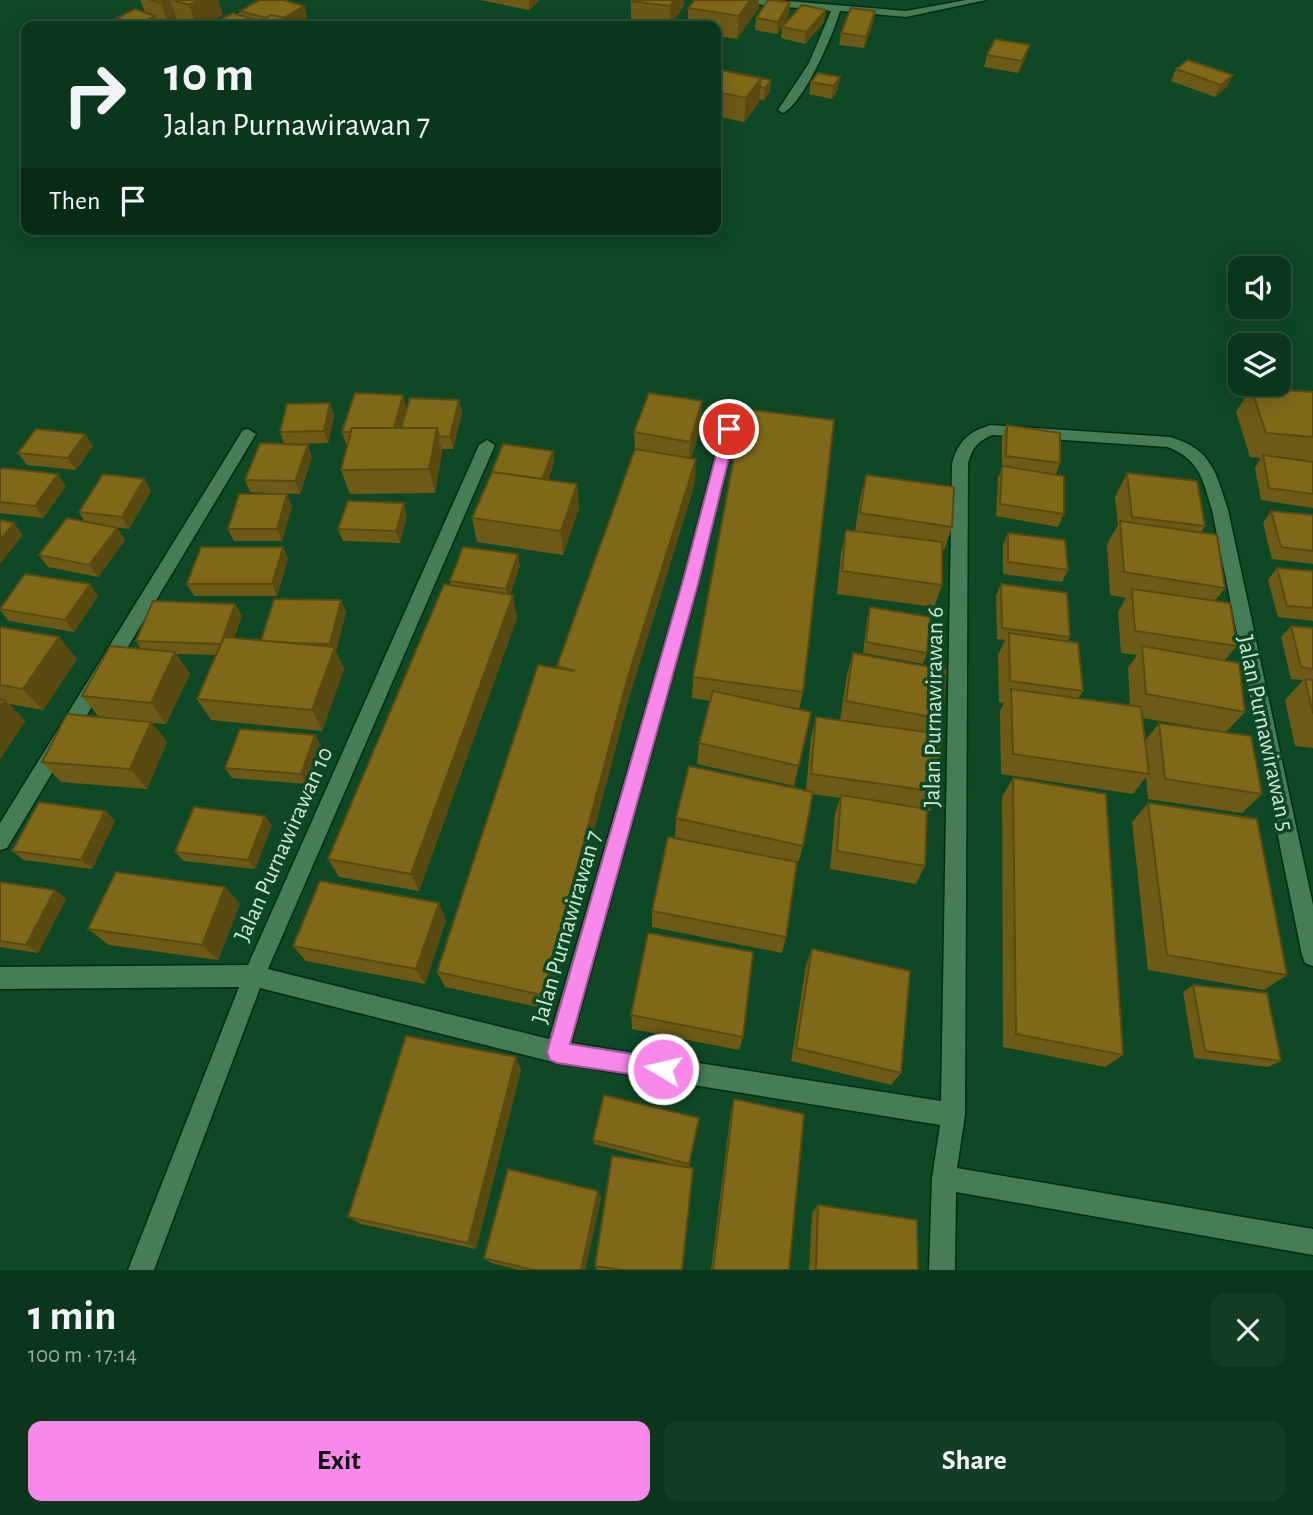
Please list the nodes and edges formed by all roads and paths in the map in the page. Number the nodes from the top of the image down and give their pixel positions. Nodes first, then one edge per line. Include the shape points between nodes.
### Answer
1 (274, 0) edge
2 (742, 0) edge
3 (981, 0) edge
4 (836, 10) junction
5 (227, 21) edge
6 (783, 110) dead end
7 (729, 429) dead end
8 (248, 434) dead end
9 (486, 446) dead end
10 (1220, 510) joint
11 (0, 841) edge
12 (1313, 955) edge
13 (254, 976) junction
14 (0, 978) edge
15 (557, 1052) junction
16 (953, 1115) junction
17 (944, 1178) junction
18 (1313, 1242) edge
19 (141, 1270) edge
20 (942, 1270) edge

1 - 5 street
2 - 4 street
3 - 4 street via 906,14
4 - 6 street via 828,36
7 - 15 street, Jalan Purnawirawan 7 via 690,584
8 - 11 street
9 - 13 street, Jalan Purnawirawan 10
10 - 12 street, Jalan Purnawirawan 5
10 - 16 street, Jalan Purnawirawan 6 via 1202,458 1170,442 991,430 973,437 964,447 960,464
13 - 14 street
13 - 15 street
13 - 19 street, Jalan Purnawirawan 10
15 - 16 street, Jalan Purnawirawan 7
16 - 17 street, Jalan Purnawirawan 6
17 - 18 street
17 - 20 street, Jalan Purnawirawan 6

